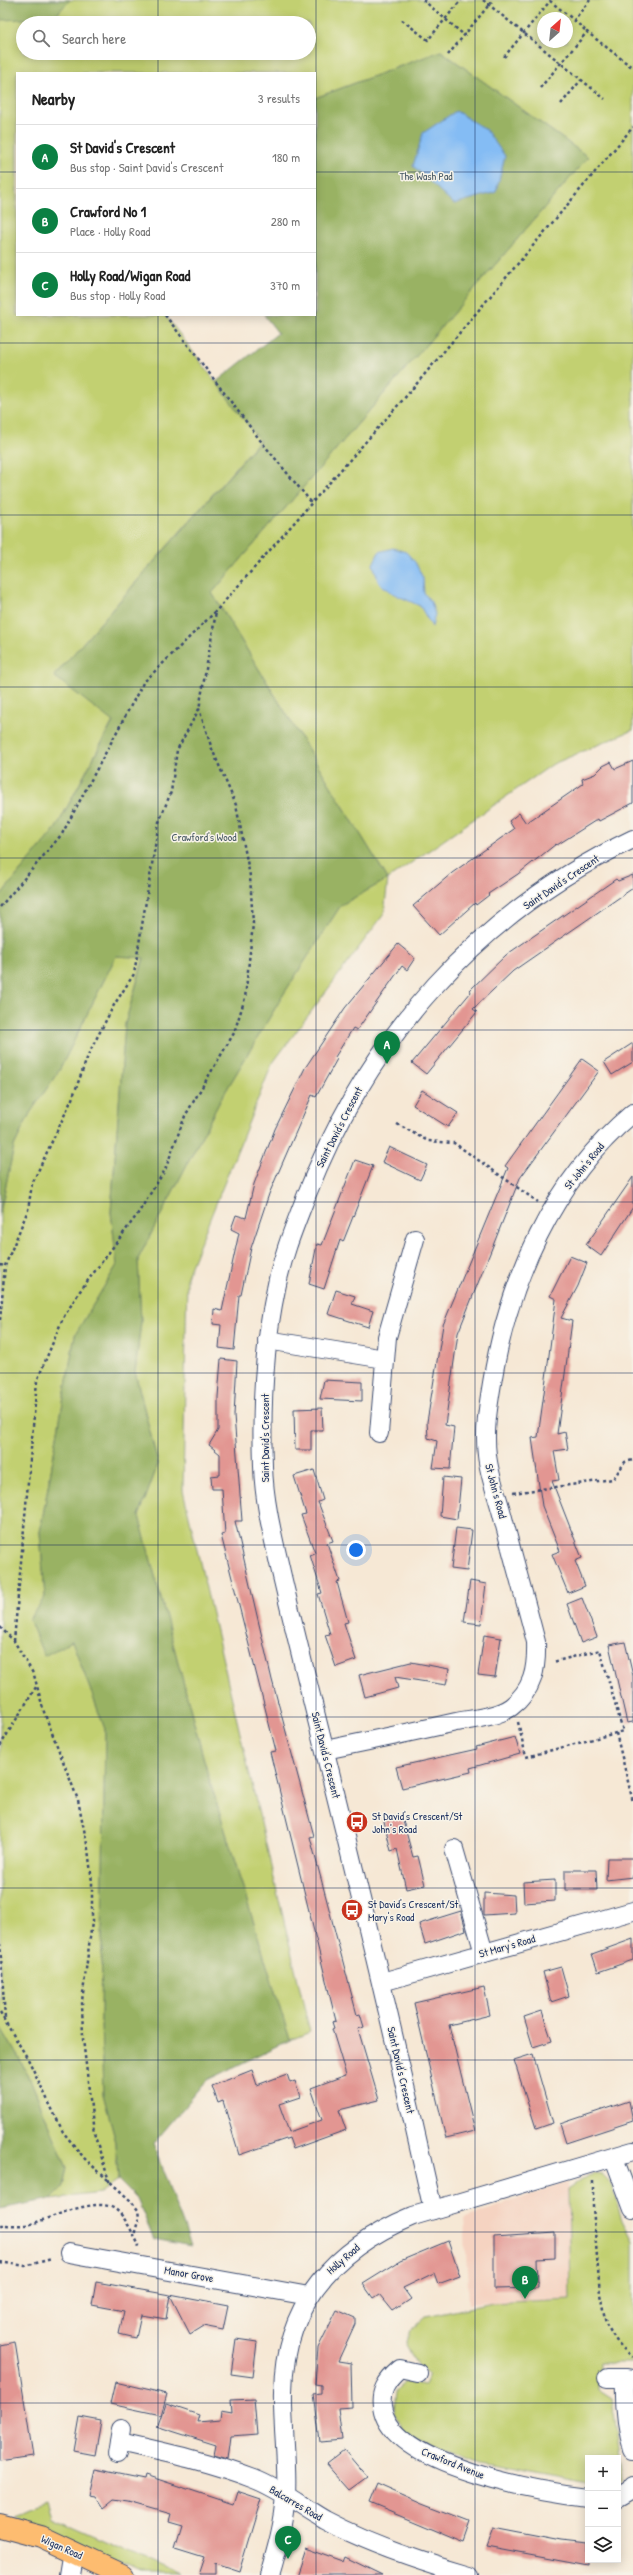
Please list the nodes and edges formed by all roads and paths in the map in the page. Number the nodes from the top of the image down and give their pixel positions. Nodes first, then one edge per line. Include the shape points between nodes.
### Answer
1 (423, 0) edge
2 (461, 0) edge
3 (484, 0) edge
4 (493, 0) edge
5 (590, 0) edge
6 (548, 1) edge
7 (489, 4) junction
8 (446, 19) junction
9 (402, 20) dead end
10 (574, 20) junction
11 (587, 32) junction
12 (524, 33) junction
13 (464, 35) junction
14 (448, 55) dead end
15 (504, 57) dead end
16 (561, 63) junction
17 (633, 68) edge
18 (581, 80) junction
19 (540, 88) dead end
20 (605, 99) dead end
21 (561, 104) dead end
22 (633, 127) edge
23 (165, 316) edge
24 (311, 502) junction
25 (216, 611) junction
26 (199, 709) junction
27 (633, 839) edge
28 (0, 907) edge
29 (633, 1114) edge
30 (397, 1124) dead end
31 (552, 1212) junction
32 (415, 1239) dead end
33 (0, 1266) edge
34 (5, 1266) junction
35 (0, 1320) edge
36 (267, 1340) junction
37 (385, 1359) junction
38 (379, 1433) dead end
39 (633, 1460) edge
40 (497, 1495) junction
41 (0, 1627) edge
42 (14, 1641) junction
43 (536, 1666) junction
44 (36, 1687) junction
45 (513, 1704) junction
46 (616, 1733) junction
47 (0, 1746) edge
48 (325, 1750) junction
49 (633, 1802) edge
50 (454, 1849) dead end
51 (633, 1911) edge
52 (0, 1943) edge
53 (484, 1953) junction
54 (382, 1982) junction
55 (0, 2014) edge
56 (5, 2019) junction
57 (633, 2151) edge
58 (614, 2158) junction
59 (593, 2165) junction
60 (110, 2184) junction
61 (633, 2209) edge
62 (433, 2210) junction
63 (0, 2225) edge
64 (134, 2235) junction
65 (69, 2253) joint
66 (0, 2262) edge
67 (136, 2265) junction
68 (309, 2296) junction
69 (633, 2357) edge
70 (407, 2366) dead end
71 (622, 2378) edge
72 (119, 2442) dead end
73 (633, 2450) edge
74 (633, 2486) edge
75 (286, 2494) junction
76 (585, 2496) edge
77 (621, 2496) edge
78 (0, 2526) edge
79 (74, 2551) junction
80 (70, 2575) edge
81 (122, 2575) edge
82 (269, 2575) edge
83 (470, 2575) edge

1 - 8 path
2 - 8 path
3 - 7 path
4 - 7 path
5 - 10 path
6 - 10 path
6 - 12 path
7 - 12 path
7 - 13 path
8 - 9 path via 428,40
8 - 13 path
10 - 11 path
11 - 16 path
11 - 17 path
12 - 15 path
12 - 16 path
13 - 14 path
16 - 18 path
16 - 19 path
18 - 20 path
18 - 21 path
22 - 24 path via 408,394
23 - 24 path
24 - 25 path
25 - 26 path
25 - 28 path via 143,683 62,834
26 - 34 path via 177,750 171,792 159,822 134,974 114,1005 89,1053 69,1106 32,1184 28,1210
26 - 42 path via 212,749 236,805 250,876 253,924 245,998 234,1033 185,1116 165,1170 137,1216 80,1291 63,1318 37,1381
27 - 36 street, Saint David's Crescent via 603,853 487,933 445,972 378,1056 350,1100 292,1232 277,1284
29 - 31 street, St John's Road via 615,1128 570,1180
30 - 31 path via 428,1141 454,1143
31 - 40 street, St John's Road via 536,1239 508,1308 494,1368 486,1423 487,1456
32 - 37 street via 387,1337
33 - 34 path
34 - 35 path
36 - 37 street
36 - 48 street, Saint David's Crescent via 263,1466 268,1511 294,1631
37 - 38 street
39 - 40 path via 625,1462 613,1480
40 - 43 street, St John's Road via 536,1642
41 - 42 path
42 - 44 path via 34,1675
43 - 45 street, St John's Road via 533,1680
43 - 46 path via 600,1650 622,1731
44 - 47 path
44 - 60 path via 78,1800 88,1849 92,1882 92,1922 82,2001 83,2039 94,2133
45 - 46 path via 526,1757
45 - 48 street, St John's Road via 483,1717
46 - 49 path
48 - 54 street, Saint David's Crescent
50 - 53 street
51 - 53 street, St Mary's Road
52 - 56 path
53 - 54 street, St Mary's Road
54 - 62 street, Saint David's Crescent
55 - 56 path
56 - 60 path via 63,2132
57 - 58 street, Holly Road
58 - 59 street, Holly Road
58 - 61 street
59 - 62 street, Holly Road
59 - 69 path via 593,2207 600,2294 606,2324 619,2345
60 - 64 path via 138,2210 139,2218
62 - 68 street, Holly Road via 378,2231 332,2266
63 - 64 path via 30,2224 84,2207 104,2204 122,2215
64 - 67 path via 139,2245
65 - 66 path via 25,2266
65 - 67 street, Manor Grove
67 - 68 street, Manor Grove
68 - 75 street, Holly Road via 296,2324 287,2354 283,2392
70 - 76 street, Crawford Avenue via 388,2379 382,2391 381,2405 386,2421 408,2444 465,2470 505,2482
71 - 73 street via 626,2422
72 - 75 street, Balcarres Road via 196,2460 254,2479
74 - 77 street
75 - 82 street, Holly Road via 282,2528
75 - 83 street, Balcarres Road via 326,2520 379,2544
78 - 79 main road, Wigan Road via 41,2537
79 - 80 street
79 - 81 main road, Wigan Road

